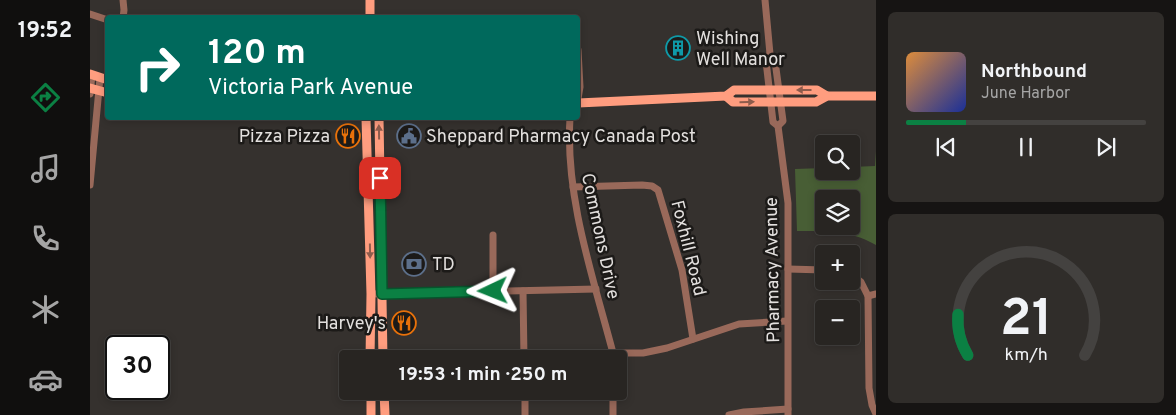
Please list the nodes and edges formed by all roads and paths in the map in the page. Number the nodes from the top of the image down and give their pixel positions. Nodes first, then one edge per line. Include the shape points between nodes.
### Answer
1 (123, 0) edge
2 (370, 0) edge
3 (765, 0) edge
4 (90, 14) edge
5 (123, 15) edge
6 (370, 15) edge
7 (105, 19) edge
8 (770, 54) junction
9 (97, 77) edge
10 (769, 90) junction
11 (779, 90) junction
12 (96, 91) edge
13 (726, 96) junction
14 (827, 96) junction
15 (876, 96) edge
16 (770, 102) junction
17 (781, 102) junction
18 (580, 103) edge
19 (366, 120) edge
20 (379, 120) edge
21 (570, 120) edge
22 (778, 126) junction
23 (90, 185) edge
24 (573, 186) junction
25 (493, 235) dead end
26 (788, 269) junction
27 (815, 270) edge
28 (860, 281) edge
29 (596, 289) junction
30 (493, 291) junction
31 (523, 291) junction
32 (371, 294) junction
33 (382, 294) junction
34 (872, 295) edge
35 (787, 321) junction
36 (693, 339) junction
37 (370, 350) edge
38 (383, 350) edge
39 (524, 350) edge
40 (611, 350) edge
41 (627, 355) edge
42 (872, 373) edge
43 (371, 400) edge
44 (384, 400) edge
45 (525, 400) edge
46 (613, 400) edge
47 (788, 412) edge
48 (876, 414) edge
49 (372, 415) edge
50 (385, 415) edge
51 (525, 415) edge
52 (613, 415) edge
53 (729, 415) edge

1 - 5 street
2 - 6 main road
3 - 8 street, Pharmacy Avenue
4 - 7 street
8 - 10 street, Pharmacy Avenue via 766,61
8 - 11 street, Pharmacy Avenue via 775,61
9 - 12 street
10 - 11 main road
10 - 13 main road via 734,90
10 - 16 street, Pharmacy Avenue
14 -> 11 main road via 817,90
11 - 17 street, Pharmacy Avenue
12 - 23 street
13 -> 16 main road via 733,102
13 - 18 main road
14 - 15 main road
14 - 17 main road via 816,102
16 - 17 main road
16 - 22 street, Pharmacy Avenue via 773,122
17 - 22 street, Pharmacy Avenue via 783,121
19 -> 32 main road
33 -> 20 main road
21 - 24 street, Commons Drive
22 - 26 street, Pharmacy Avenue via 788,203
24 - 29 street, Commons Drive
24 - 36 street, Foxhill Road via 642,185 658,190 682,270
25 - 30 street
26 - 27 street
26 - 35 street, Pharmacy Avenue
28 - 34 street
29 - 31 street
29 - 40 street, Commons Drive
30 - 31 street
30 - 33 street
31 - 39 street
32 - 33 street
32 - 37 main road
33 - 38 main road
34 - 42 street
35 - 36 street via 739,324
35 - 47 street, Pharmacy Avenue
36 - 41 street
42 - 48 street via 869,388
43 - 49 main road
44 - 50 main road
45 - 51 street
46 - 52 street
47 - 53 street

